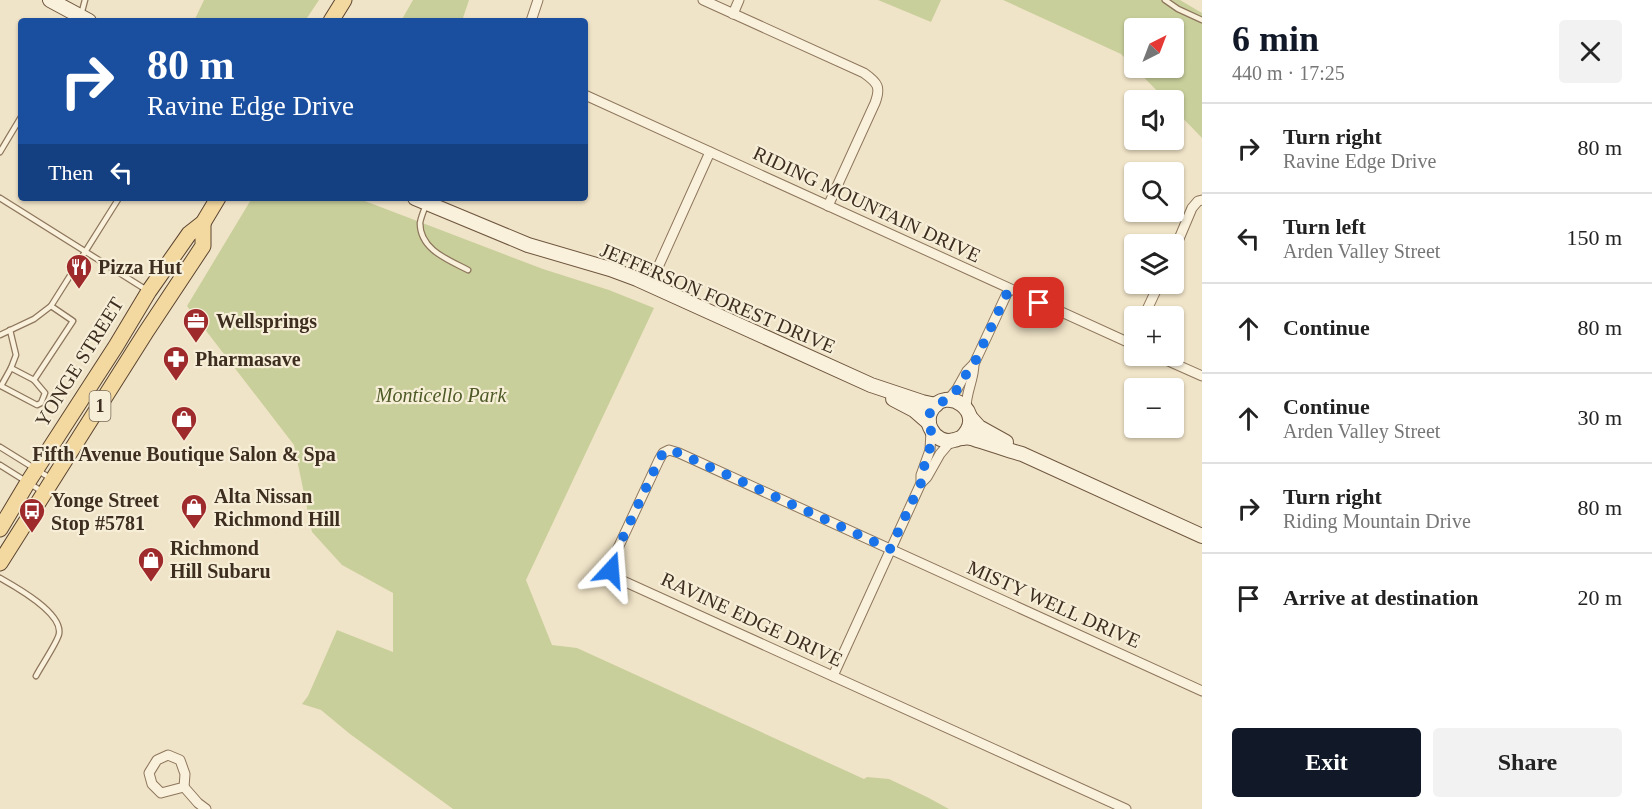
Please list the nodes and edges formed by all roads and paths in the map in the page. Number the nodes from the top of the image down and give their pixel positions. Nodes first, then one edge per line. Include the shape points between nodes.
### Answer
1 (50, 0) edge
2 (85, 0) edge
3 (344, 0) edge
4 (538, 0) edge
5 (703, 0) edge
6 (740, 0) edge
7 (1165, 0) edge
8 (733, 14) junction
9 (80, 18) edge
10 (82, 18) edge
11 (333, 18) edge
12 (532, 18) edge
13 (1202, 20) edge
14 (588, 96) edge
15 (18, 122) edge
16 (0, 152) edge
17 (710, 152) junction
18 (0, 198) edge
19 (1202, 200) edge
20 (117, 201) edge
21 (216, 201) edge
22 (421, 201) edge
23 (423, 201) edge
24 (828, 206) junction
25 (203, 223) junction
26 (1181, 234) edge
27 (85, 251) junction
28 (468, 270) dead end
29 (650, 285) junction
30 (1009, 289) junction
31 (149, 291) junction
32 (51, 306) junction
33 (10, 330) junction
34 (0, 335) edge
35 (1124, 339) edge
36 (974, 364) junction
37 (1180, 366) edge
38 (11, 368) junction
39 (1202, 376) edge
40 (34, 380) junction
41 (871, 385) junction
42 (1, 386) edge
43 (942, 402) junction
44 (968, 413) junction
45 (930, 427) junction
46 (956, 439) junction
47 (0, 447) edge
48 (1022, 454) junction
49 (0, 465) edge
50 (36, 469) junction
51 (53, 479) junction
52 (28, 482) junction
53 (921, 483) junction
54 (44, 493) junction
55 (0, 530) edge
56 (1202, 536) edge
57 (890, 549) junction
58 (0, 563) edge
59 (0, 578) edge
60 (36, 676) dead end
61 (832, 676) junction
62 (1202, 691) edge
63 (184, 788) junction
64 (206, 809) edge
65 (1126, 809) edge

1 - 9 street
2 - 10 lane
3 - 11 main road
4 - 12 street
5 - 8 street
6 - 8 street
7 - 13 lane
8 - 24 street via 864,73 878,86 875,103
14 - 17 street, RIDING MOUNTAIN DRIVE
15 - 16 lane
17 - 24 street, RIDING MOUNTAIN DRIVE
17 - 29 street
18 - 27 lane
19 - 26 street via 1192,208
20 - 27 lane
21 - 25 main road, YONGE STREET / 1
22 - 28 lane via 424,239 432,249
23 - 29 street, JEFFERSON FOREST DRIVE via 528,245
24 - 30 street, RIDING MOUNTAIN DRIVE
25 - 31 main road, YONGE STREET / 1 via 189,234
25 - 51 main road, YONGE STREET / 1 via 203,246
27 - 31 lane
27 - 32 lane
29 - 41 street, JEFFERSON FOREST DRIVE
30 - 35 street, RIDING MOUNTAIN DRIVE
30 - 36 street
31 - 50 main road, YONGE STREET / 1
32 - 33 lane
32 - 40 lane via 74,321
33 - 34 lane
33 - 38 lane via 16,355
36 - 43 street via 957,389
36 - 44 street via 967,396
37 - 39 street
38 - 40 lane
38 - 42 lane
40 - 42 lane via 45,393 37,405
41 - 43 street, JEFFERSON FOREST DRIVE via 922,402
41 - 45 street, JEFFERSON FOREST DRIVE via 914,410
43 - 44 street via 958,401
43 - 45 street via 930,413
44 - 46 street via 968,430
44 - 48 street via 979,427
45 - 46 street via 939,438
45 - 53 street via 930,450
46 - 48 street via 975,439
46 - 53 street via 940,454
47 - 50 lane
48 - 56 street
49 - 52 lane
50 - 51 lane
50 - 52 main road, YONGE STREET / 1
51 - 54 main road, YONGE STREET
52 - 54 lane
52 - 55 main road, YONGE STREET / 1
53 - 57 street
54 - 58 main road, YONGE STREET
57 - 61 street
57 - 61 street, RAVINE EDGE DRIVE via 669,450 659,460 614,556 611,570 621,580
57 - 62 street, MISTY WELL DRIVE
59 - 60 lane via 29,594 57,620 59,634
61 - 65 street, RAVINE EDGE DRIVE
63 - 63 street via 180,760 168,755 157,760 149,773 152,784 161,793
63 - 64 street

